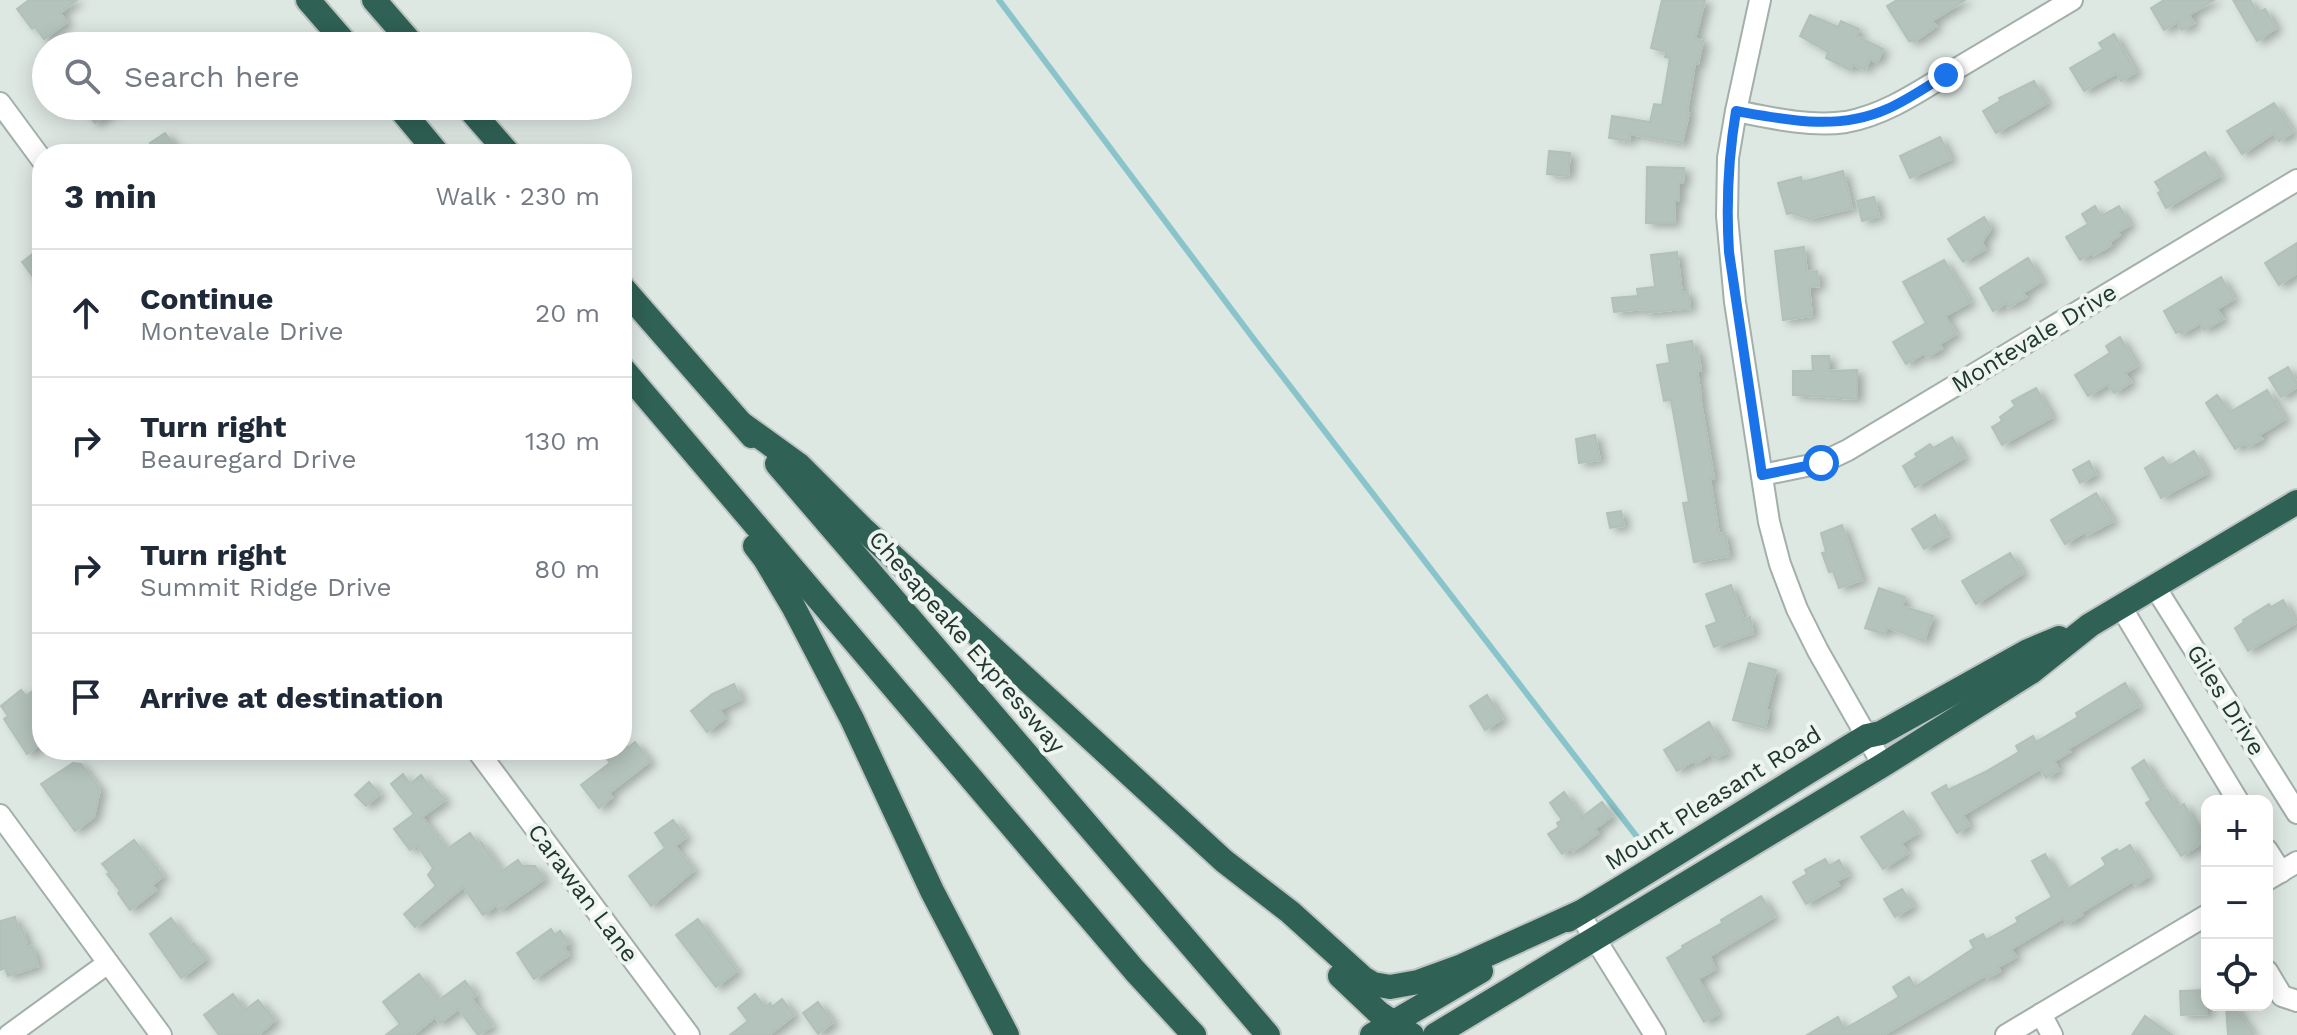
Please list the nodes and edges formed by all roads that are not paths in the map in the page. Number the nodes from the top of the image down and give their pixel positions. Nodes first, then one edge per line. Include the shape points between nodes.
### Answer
1 (308, 0) edge
2 (374, 0) edge
3 (1760, 0) edge
4 (2072, 0) edge
5 (336, 32) edge
6 (402, 32) edge
7 (0, 103) edge
8 (1736, 111) junction
9 (410, 120) edge
10 (479, 120) edge
11 (430, 144) edge
12 (500, 144) edge
13 (32, 146) edge
14 (2297, 180) edge
15 (632, 298) edge
16 (632, 380) edge
17 (632, 393) edge
18 (742, 424) junction
19 (1762, 475) junction
20 (2297, 502) edge
21 (2155, 587) junction
22 (2121, 607) junction
23 (2090, 625) junction
24 (1867, 736) junction
25 (484, 760) edge
26 (1883, 765) junction
27 (2234, 795) edge
28 (2297, 813) edge
29 (0, 815) edge
30 (1224, 861) junction
31 (1579, 913) junction
32 (2201, 919) edge
33 (1595, 938) junction
34 (108, 963) junction
35 (1135, 971) junction
36 (2273, 981) edge
37 (2297, 1001) edge
38 (2041, 1014) junction
39 (1392, 1031) edge
40 (1266, 1033) edge
41 (9, 1035) edge
42 (161, 1035) edge
43 (689, 1035) edge
44 (1007, 1035) edge
45 (1179, 1035) edge
46 (1194, 1035) edge
47 (1435, 1035) edge
48 (1655, 1035) edge
49 (2006, 1035) edge
50 (2052, 1035) edge

1 - 5 highway
2 - 6 highway
3 - 8 street
4 - 8 street via 1875,114 1818,123
7 - 13 street
8 - 19 street via 1728,158 1729,252
9 - 11 highway
10 - 12 highway
14 - 19 street, Montevale Drive via 1848,450 1821,463
15 - 18 highway, Chesapeake Expressway
16 - 35 highway
17 - 44 highway via 765,559 793,606
18 - 30 highway via 799,465
18 - 40 highway, Chesapeake Expressway
19 - 24 street via 1769,522 1797,609
20 - 21 highway, Mount Pleasant Road
21 - 22 highway, Mount Pleasant Road
21 - 28 street, Giles Drive
22 - 23 highway, Mount Pleasant Road
22 - 27 street, Giles Drive
23 - 24 highway, Mount Pleasant Road via 2028,651
23 - 26 highway, Mount Pleasant Road via 2031,672
24 - 26 street
24 - 31 highway, Mount Pleasant Road
25 - 43 street, Carawan Lane
26 - 33 highway, Mount Pleasant Road
29 - 34 street
30 - 31 highway via 1363,978 1390,987 1462,966
30 - 39 highway
31 - 33 street
31 - 39 highway, Mount Pleasant Road
32 - 38 street
33 - 47 highway, Mount Pleasant Road
33 - 48 street
34 - 41 street
34 - 42 street
35 - 45 highway
35 - 46 highway
36 - 37 street via 2282,996
38 - 49 street
38 - 50 street

